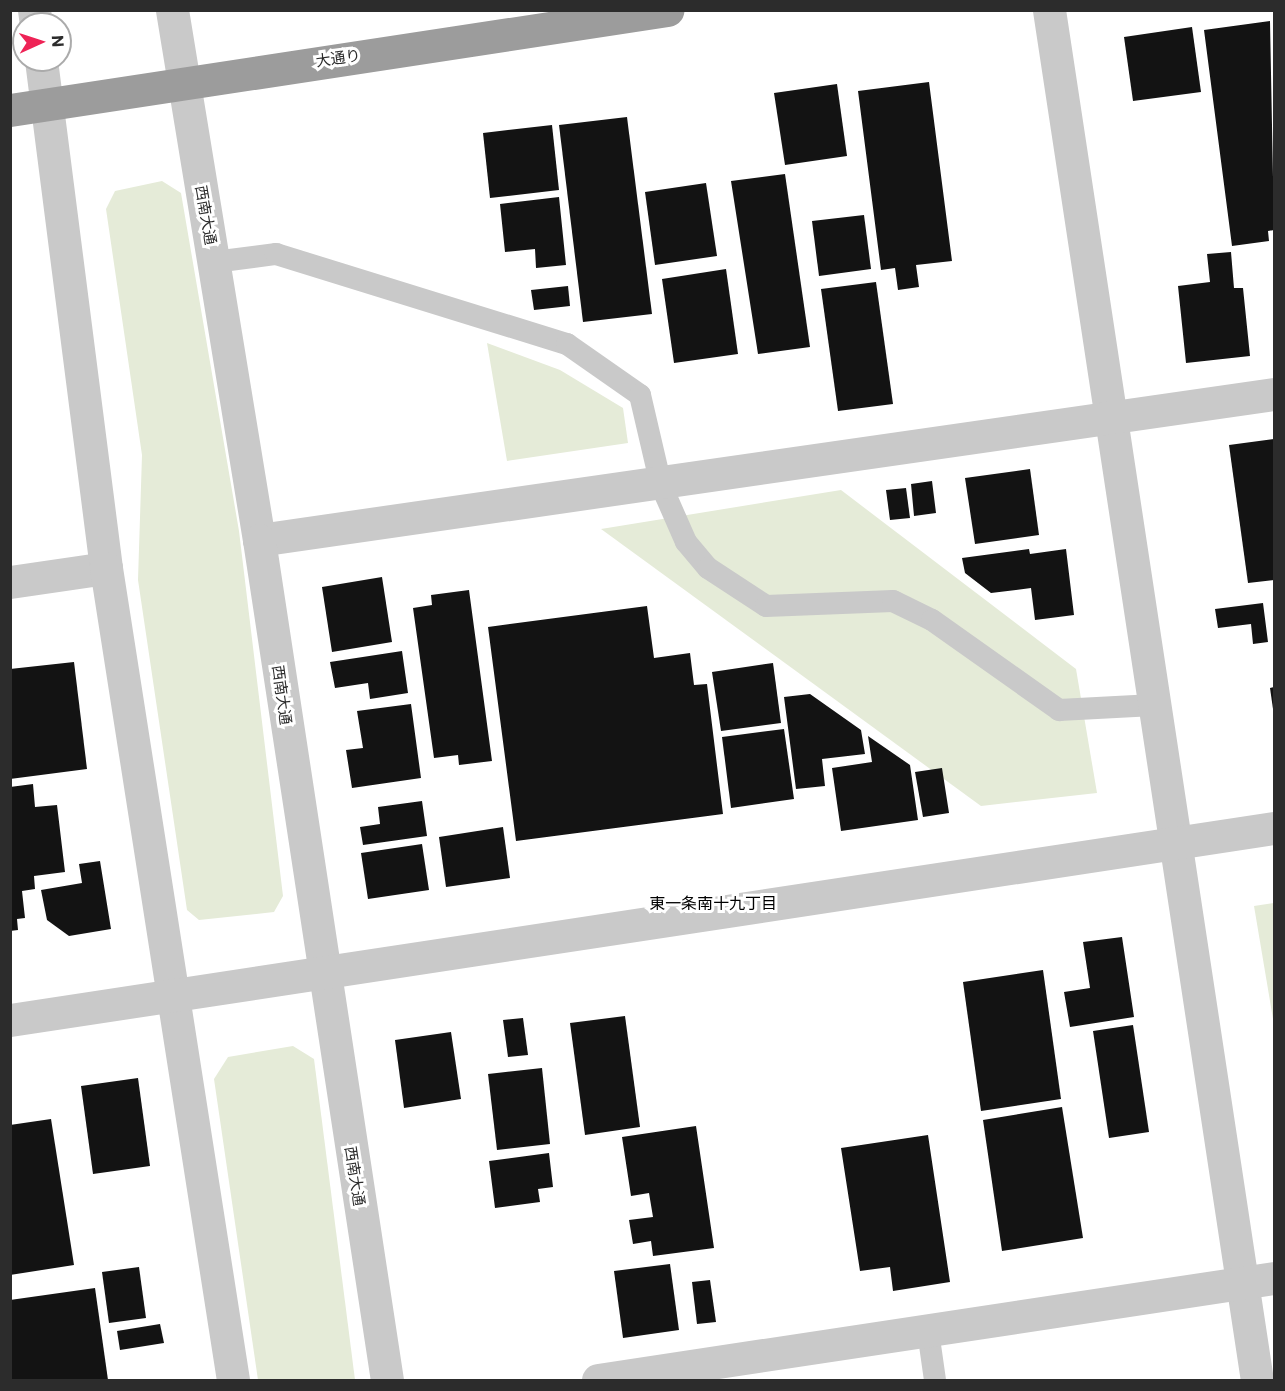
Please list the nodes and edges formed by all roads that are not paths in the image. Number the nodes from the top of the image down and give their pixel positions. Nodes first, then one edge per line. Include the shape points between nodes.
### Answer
1 (172, 10) edge
2 (667, 10) edge
3 (1049, 10) edge
4 (43, 72) edge
5 (183, 82) junction
6 (47, 105) junction
7 (10, 110) edge
8 (214, 262) junction
9 (1275, 394) edge
10 (1111, 419) junction
11 (661, 485) junction
12 (260, 540) junction
13 (105, 568) junction
14 (10, 582) edge
15 (1154, 705) junction
16 (1275, 828) edge
17 (1174, 842) junction
18 (322, 972) junction
19 (172, 996) junction
20 (10, 1020) edge
21 (1275, 1278) edge
22 (1242, 1283) junction
23 (928, 1331) junction
24 (233, 1380) edge
25 (387, 1380) edge
26 (598, 1380) edge
27 (935, 1380) edge
28 (1257, 1380) edge

1 - 5 street, 西南大通
2 - 5 highway, 大通り
3 - 10 street
4 - 6 street
5 - 6 highway, 大通り
5 - 8 street, 西南大通
6 - 7 highway, 大通り
6 - 13 street
8 - 11 lane via 276,254 567,344 640,395
8 - 12 street, 西南大通
9 - 10 street
10 - 11 street
10 - 15 street
11 - 12 street
11 - 15 lane via 686,542 708,568 766,606 893,601 932,620 1059,710
12 - 18 street, 西南大通
13 - 14 street
13 - 19 street
15 - 17 street
16 - 17 street
17 - 18 street
17 - 22 street
18 - 19 street
18 - 25 street, 西南大通
19 - 20 street
19 - 24 street
21 - 22 street
22 - 23 street
22 - 28 street
23 - 26 street
23 - 27 lane

